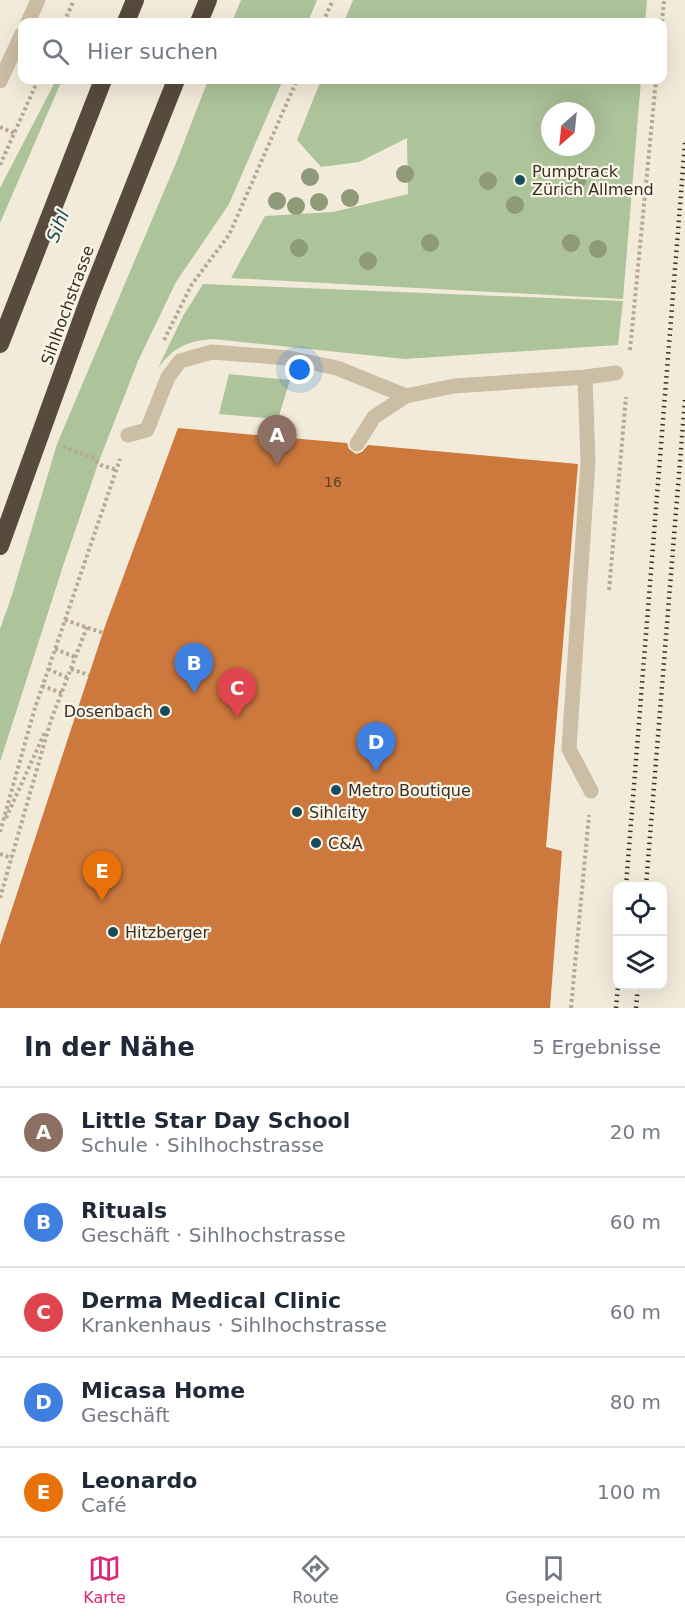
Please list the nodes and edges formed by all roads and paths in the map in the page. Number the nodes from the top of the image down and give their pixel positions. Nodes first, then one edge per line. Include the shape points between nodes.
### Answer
1 (38, 0) edge
2 (74, 0) edge
3 (135, 0) edge
4 (208, 0) edge
5 (333, 0) edge
6 (664, 0) edge
7 (30, 18) edge
8 (66, 18) edge
9 (128, 18) edge
10 (201, 18) edge
11 (324, 18) edge
12 (662, 18) edge
13 (18, 43) edge
14 (0, 81) edge
15 (36, 84) edge
16 (101, 84) edge
17 (174, 84) edge
18 (656, 84) edge
19 (0, 127) edge
20 (14, 133) junction
21 (0, 165) edge
22 (0, 344) edge
23 (629, 359) dead end
24 (616, 373) dead end
25 (585, 377) junction
26 (626, 394) dead end
27 (406, 396) junction
28 (128, 435) dead end
29 (357, 444) dead end
30 (58, 445) dead end
31 (117, 470) dead end
32 (0, 546) edge
33 (609, 593) dead end
34 (65, 620) dead end
35 (87, 627) junction
36 (103, 633) dead end
37 (55, 649) dead end
38 (75, 657) junction
39 (48, 669) dead end
40 (71, 669) junction
41 (89, 675) dead end
42 (68, 678) junction
43 (42, 686) dead end
44 (62, 693) junction
45 (51, 720) junction
46 (591, 791) joint
47 (1, 830) edge
48 (0, 854) edge
49 (12, 858) junction
50 (0, 898) edge
51 (571, 1008) edge

1 - 7 street
2 - 8 path
3 - 9 highway
4 - 10 highway
5 - 11 path
6 - 12 path
13 - 14 street
15 - 20 path
16 - 22 highway
17 - 32 highway, Sihlhochstrasse via 89,299
18 - 23 path
19 - 20 path
20 - 21 path
24 - 25 street
25 - 27 street via 454,386
25 - 46 street via 588,462 569,749
26 - 33 path
27 - 28 street via 338,368 289,358 212,352 180,361 168,377 147,430
27 - 29 street via 374,417
30 - 31 path
34 - 35 path
35 - 36 path
35 - 38 path
37 - 38 path
38 - 40 path
39 - 42 path
40 - 41 path
40 - 42 path
42 - 44 path
43 - 44 path
44 - 45 path
45 - 47 path
45 - 49 path
46 - 51 path
48 - 49 path
49 - 50 path

